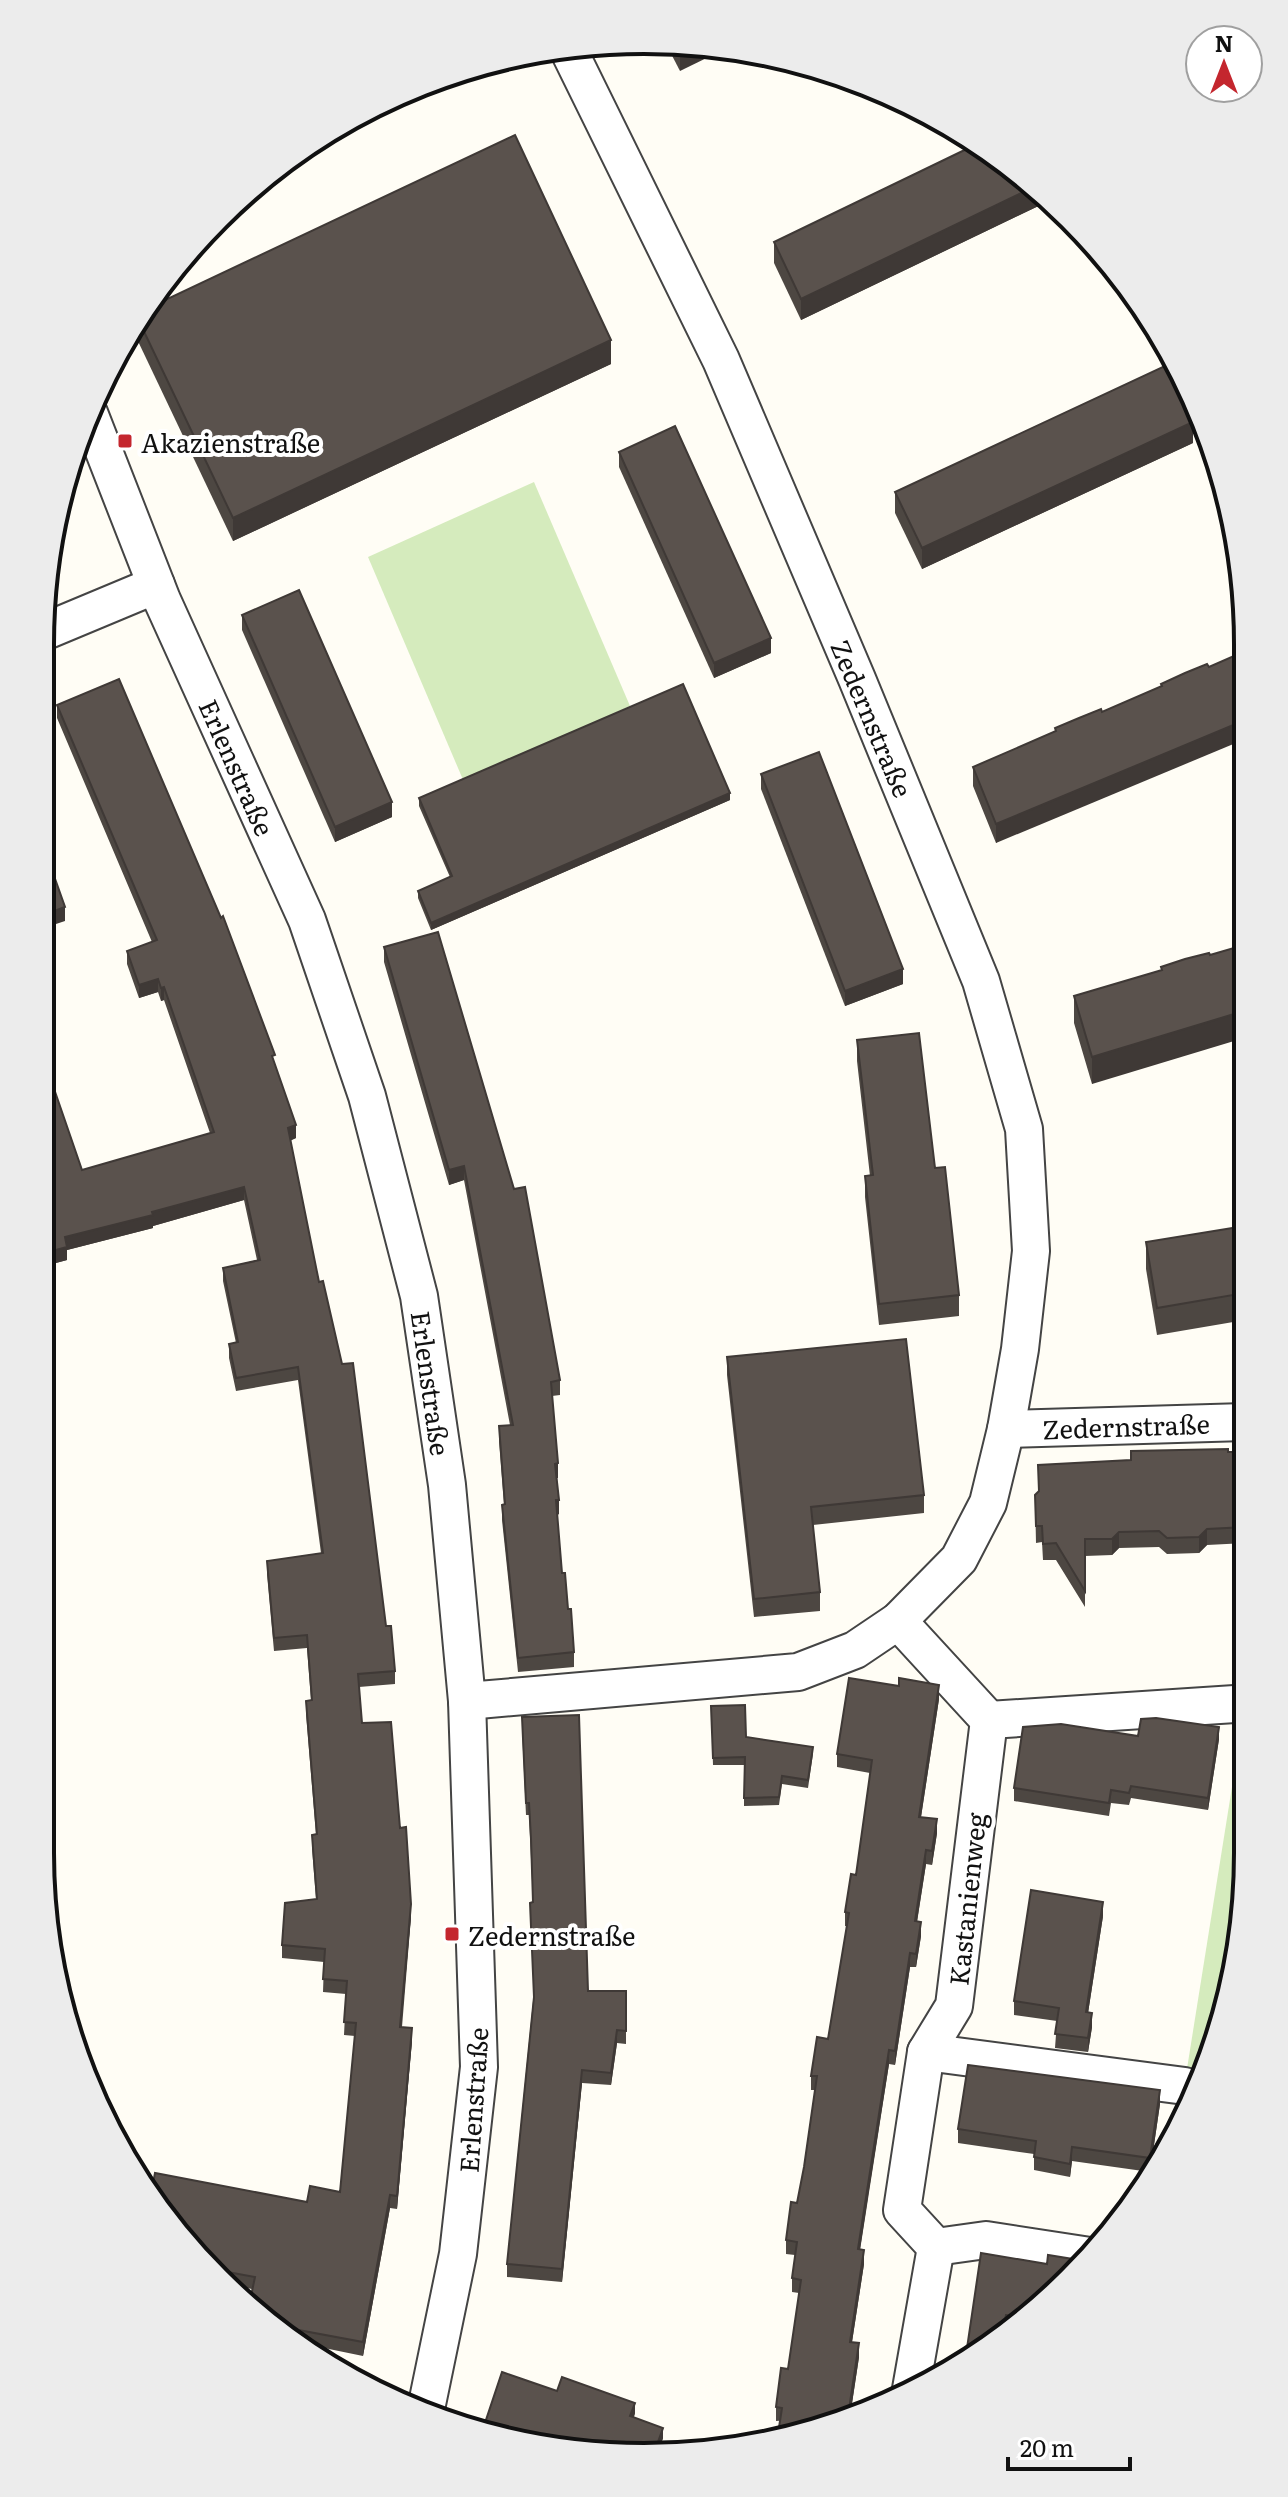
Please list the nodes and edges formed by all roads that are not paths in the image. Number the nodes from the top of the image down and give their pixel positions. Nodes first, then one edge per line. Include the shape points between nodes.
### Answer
1 (573, 58) edge
2 (95, 428) edge
3 (156, 585) junction
4 (55, 618) edge
5 (1234, 1422) edge
6 (1006, 1429) junction
7 (898, 1621) junction
8 (467, 1701) junction
9 (1234, 1704) edge
10 (989, 1720) junction
11 (926, 2052) junction
12 (1185, 2086) dead end
13 (936, 2247) junction
14 (1077, 2254) edge
15 (913, 2378) edge
16 (428, 2402) edge

1 - 6 street, Zedernstraße via 721,360 981,981 1024,1129 1031,1251
2 - 3 street, Erlenstraße
3 - 4 street
3 - 8 street, Erlenstraße via 307,920 367,1096 419,1296 447,1485
5 - 6 street, Zedernstraße
6 - 7 street, Zedernstraße via 988,1503 959,1559
7 - 8 street, Zedernstraße via 855,1650 798,1672
7 - 10 street
8 - 16 street, Erlenstraße via 479,2067 458,2254
9 - 10 street
10 - 11 street, Kastanienweg via 954,2006
11 - 12 street
11 - 13 street, Kastanienweg via 902,2210
13 - 14 street via 986,2240
13 - 15 street

